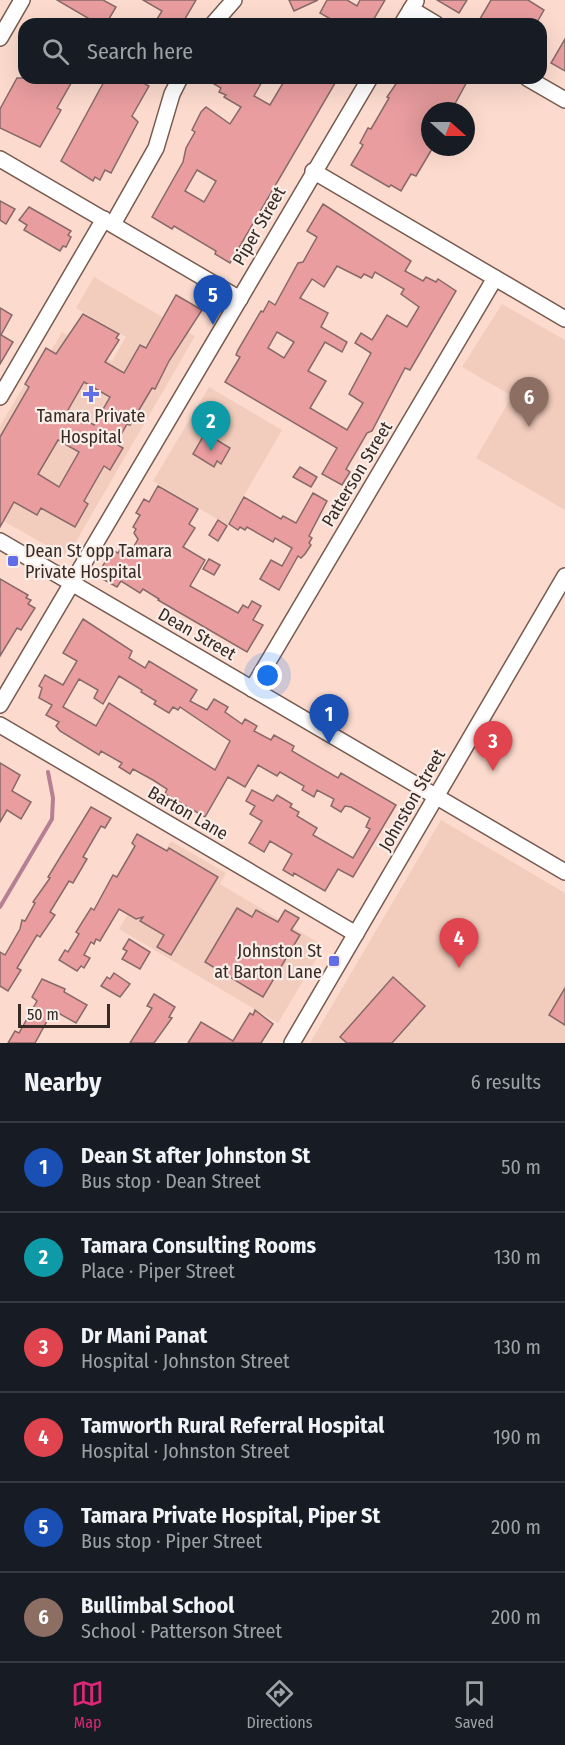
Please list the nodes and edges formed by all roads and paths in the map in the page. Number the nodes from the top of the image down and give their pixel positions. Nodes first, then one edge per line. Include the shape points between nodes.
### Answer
1 (22, 0) edge
2 (234, 0) edge
3 (414, 4) edge
4 (218, 18) edge
5 (406, 18) edge
6 (429, 18) edge
7 (0, 38) edge
8 (177, 84) edge
9 (366, 84) edge
10 (537, 84) edge
11 (565, 100) edge
12 (0, 159) edge
13 (313, 171) junction
14 (108, 222) junction
15 (495, 278) junction
16 (240, 299) junction
17 (565, 319) edge
18 (0, 397) edge
19 (0, 541) edge
20 (565, 576) edge
21 (72, 584) junction
22 (252, 689) junction
23 (0, 705) edge
24 (0, 725) edge
25 (437, 796) junction
26 (565, 872) edge
27 (356, 934) junction
28 (292, 1043) edge

1 - 7 street
2 - 4 street
3 - 5 street
3 - 6 street
8 - 14 street via 156,148
9 - 13 street, Piper Street
10 - 11 street
12 - 14 street
13 - 15 street
13 - 16 street, Piper Street
14 - 16 street
14 - 18 street
15 - 17 street
15 - 22 street, Patterson Street
16 - 21 street, Piper Street
19 - 21 street, Dean Street
20 - 25 street, Johnston Street
21 - 22 street, Dean Street
21 - 23 street, Piper Street
22 - 25 street, Dean Street
24 - 27 street, Barton Lane
25 - 26 street, Dean Street
25 - 27 street, Johnston Street
27 - 28 street, Johnston Street

